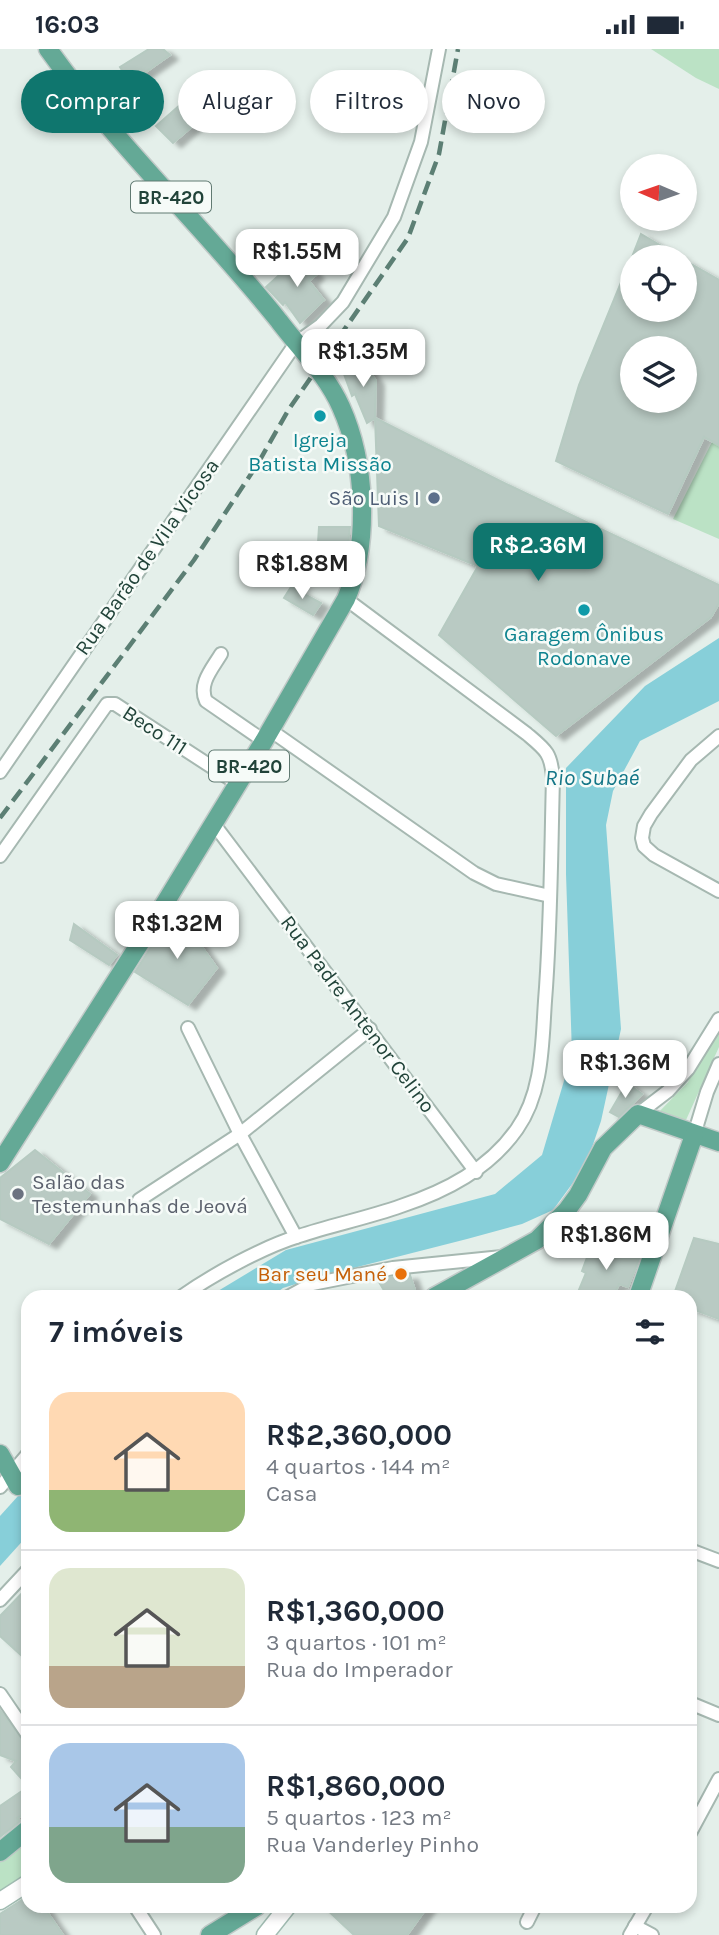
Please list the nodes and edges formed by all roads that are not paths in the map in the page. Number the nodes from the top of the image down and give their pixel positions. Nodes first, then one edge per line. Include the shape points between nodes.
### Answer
1 (48, 49) edge
2 (439, 49) edge
3 (296, 343) junction
4 (346, 599) junction
5 (221, 654) dead end
6 (267, 736) junction
7 (719, 736) edge
8 (0, 772) edge
9 (238, 784) junction
10 (214, 823) junction
11 (0, 856) edge
12 (719, 891) edge
13 (550, 896) junction
14 (719, 1019) edge
15 (188, 1028) dead end
16 (370, 1029) junction
17 (719, 1063) edge
18 (638, 1114) junction
19 (240, 1134) junction
20 (694, 1135) junction
21 (719, 1142) edge
22 (0, 1163) edge
23 (476, 1171) junction
24 (139, 1200) dead end
25 (296, 1237) junction
26 (505, 1257) junction
27 (191, 1290) edge
28 (301, 1290) edge
29 (446, 1290) edge
30 (640, 1290) edge
31 (0, 1454) edge
32 (21, 1468) edge
33 (13, 1484) edge
34 (697, 1553) edge
35 (719, 1562) edge
36 (21, 1578) edge
37 (0, 1600) edge
38 (0, 1694) edge
39 (697, 1706) edge
40 (719, 1715) edge
41 (21, 1725) edge
42 (719, 1779) edge
43 (715, 1796) edge
44 (697, 1823) edge
45 (21, 1835) edge
46 (0, 1852) edge
47 (21, 1887) edge
48 (0, 1901) edge
49 (140, 1913) edge
50 (247, 1913) edge
51 (282, 1913) edge
52 (532, 1913) edge
53 (643, 1913) edge
54 (527, 1922) dead end
55 (633, 1931) edge
56 (220, 1933) edge
57 (154, 1935) edge
58 (265, 1935) edge
59 (652, 1935) edge

1 - 3 main road, BR-420 via 81,95
2 - 3 street, Rua Barão de Vila Vicosa via 421,142 394,217 343,302
3 - 4 main road, BR-420 via 330,386 355,445 362,532 355,577
3 - 8 street, Rua Barão de Vila Vicosa
4 - 6 main road, BR-420
4 - 13 street via 527,734 552,760
5 - 6 street via 204,683 206,701
6 - 9 main road, BR-420
6 - 13 street via 474,873 496,884
7 - 12 street via 684,769 651,814 642,838 654,855
9 - 10 main road, BR-420
9 - 11 street, Beco 111 via 115,704 107,704
10 - 16 street, Rua Padre Antenor Celino
10 - 22 main road, BR-420
13 - 23 street via 536,1089 518,1127
14 - 18 street via 681,1076
15 - 19 street
16 - 19 street
16 - 23 street, Rua Padre Antenor Celino
17 - 20 street
18 - 20 main road
18 - 26 main road via 603,1148 567,1210 537,1240
19 - 24 street
19 - 25 street
20 - 21 main road
20 - 30 main road
23 - 25 street via 424,1198
25 - 27 street
26 - 28 street via 393,1268
26 - 29 main road
31 - 33 main road
32 - 33 street
34 - 35 street
36 - 37 street
38 - 41 street
39 - 40 street
42 - 43 street
43 - 44 street
45 - 46 main road
47 - 48 street
49 - 57 street
50 - 56 main road
51 - 58 street
52 - 54 street
53 - 55 street
55 - 59 street

